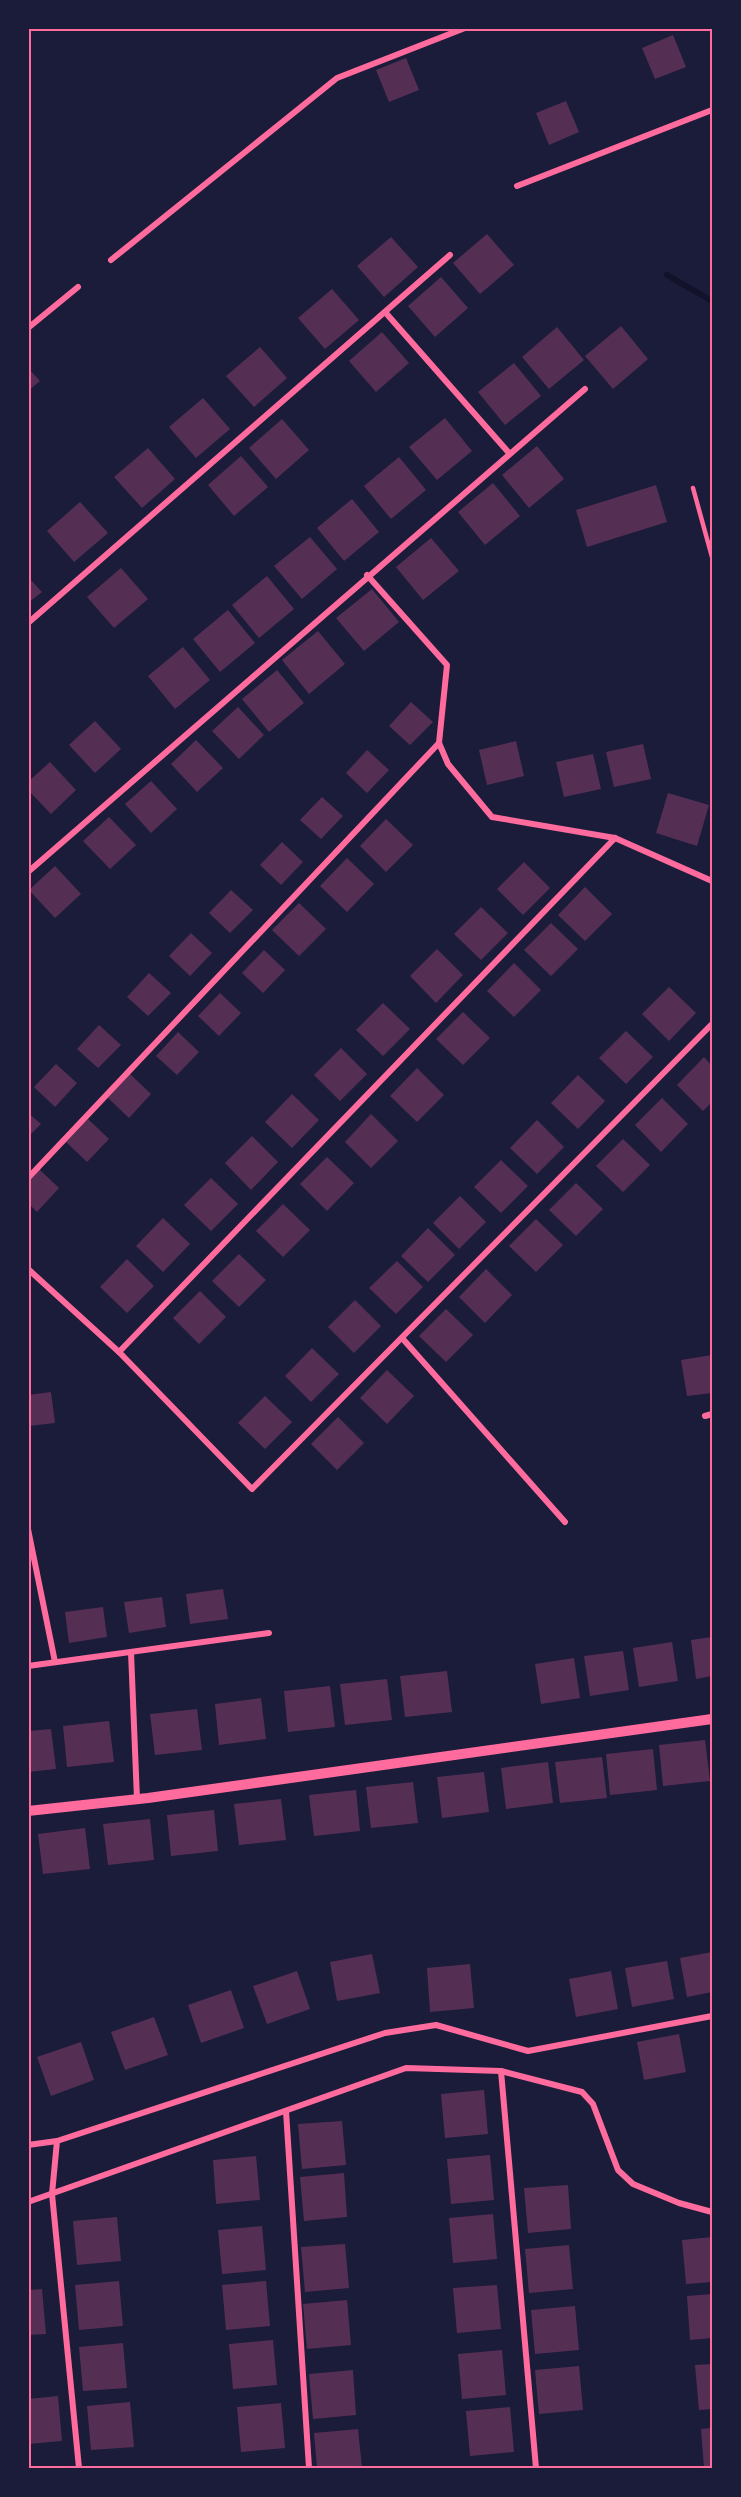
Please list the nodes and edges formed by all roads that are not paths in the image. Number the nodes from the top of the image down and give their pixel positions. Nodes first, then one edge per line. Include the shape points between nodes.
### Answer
1 (465, 28) edge
2 (712, 110) edge
3 (517, 186) dead end
4 (450, 255) dead end
5 (111, 260) dead end
6 (78, 287) dead end
7 (385, 312) junction
8 (28, 328) edge
9 (585, 389) dead end
10 (509, 453) junction
11 (693, 488) dead end
12 (712, 557) edge
13 (367, 575) junction
14 (28, 623) edge
15 (439, 743) junction
16 (615, 838) junction
17 (28, 872) edge
18 (712, 881) edge
19 (712, 1024) edge
20 (28, 1178) edge
21 (28, 1269) edge
22 (402, 1338) junction
23 (119, 1352) junction
24 (712, 1414) edge
25 (705, 1416) dead end
26 (565, 1522) dead end
27 (28, 1529) edge
28 (269, 1633) dead end
29 (131, 1652) junction
30 (55, 1662) junction
31 (28, 1666) edge
32 (712, 1719) edge
33 (137, 1799) junction
34 (28, 1811) edge
35 (712, 2016) edge
36 (501, 2071) junction
37 (286, 2111) junction
38 (57, 2141) junction
39 (28, 2145) edge
40 (52, 2194) junction
41 (28, 2202) edge
42 (712, 2212) edge
43 (80, 2469) edge
44 (309, 2469) edge
45 (536, 2469) edge

1 - 5 street via 337,78
2 - 3 street
4 - 7 street
6 - 8 street
7 - 10 street
7 - 14 street
9 - 10 street
10 - 13 street
11 - 12 lane
13 - 15 street via 447,664
13 - 17 street
15 - 16 street via 448,765 492,817
15 - 20 street
16 - 18 street
16 - 23 street
19 - 22 street
21 - 23 street
22 - 23 street via 252,1490
22 - 26 street
24 - 25 street
27 - 30 street
28 - 29 street
29 - 30 street
29 - 33 street
30 - 31 street
32 - 33 street
33 - 34 street
35 - 38 street via 528,2051 436,2025 385,2033
36 - 37 street via 406,2068
36 - 42 street via 582,2092 593,2104 618,2170 625,2177 679,2203
36 - 45 street
37 - 40 street
37 - 44 street
38 - 39 street
38 - 40 street
40 - 41 street
40 - 43 street

